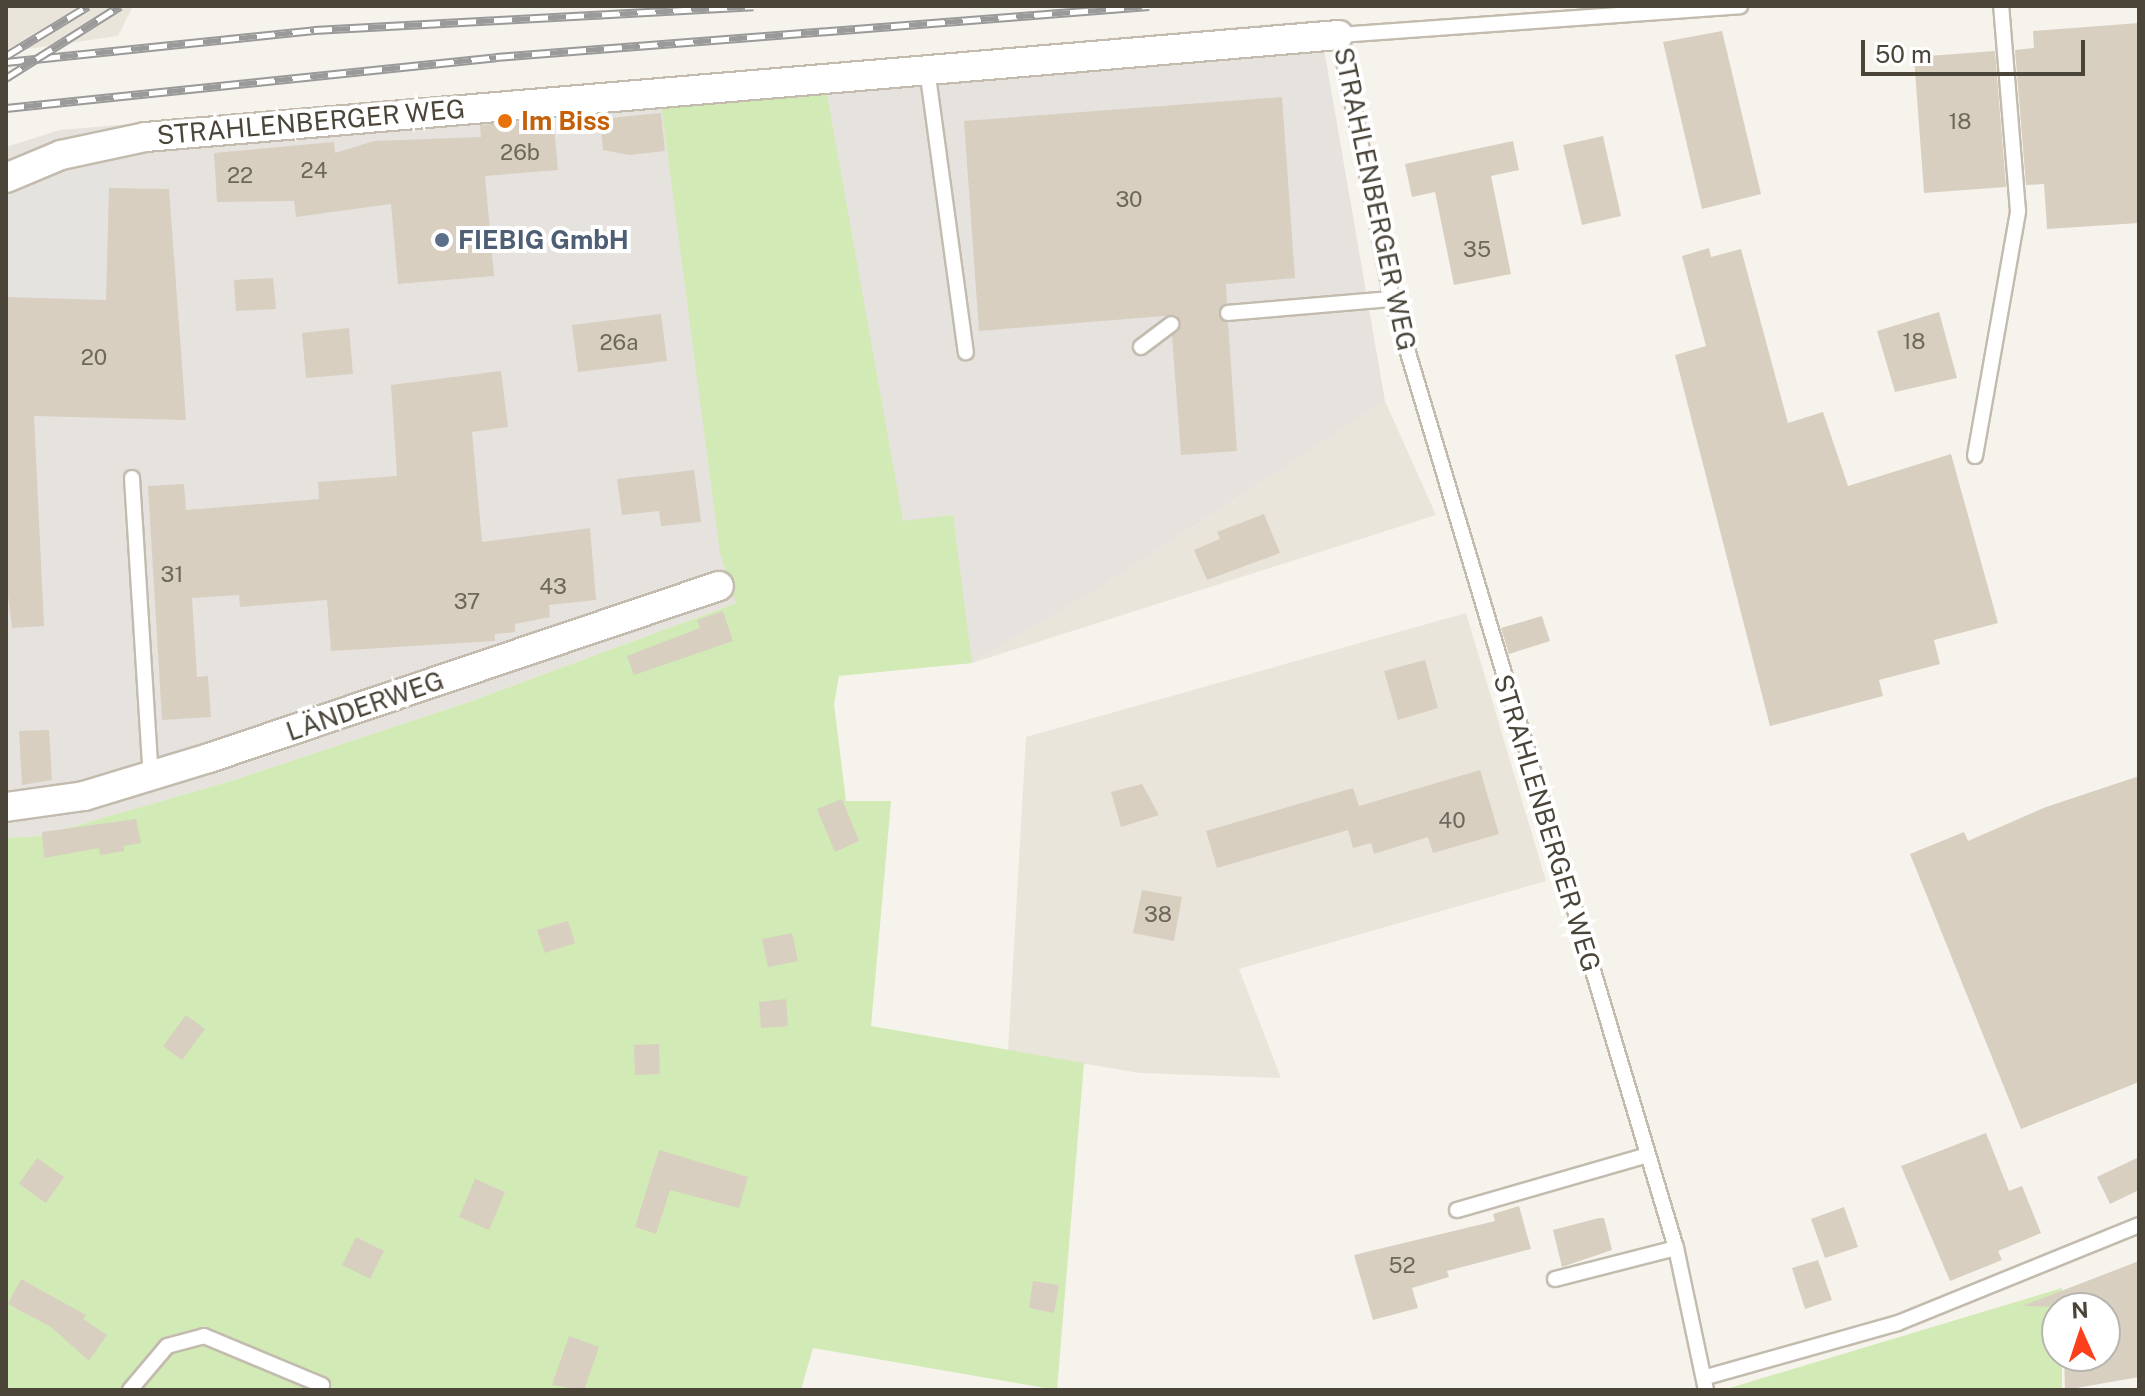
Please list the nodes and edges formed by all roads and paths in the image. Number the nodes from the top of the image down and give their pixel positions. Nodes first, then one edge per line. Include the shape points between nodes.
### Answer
1 (1740, 6) edge
2 (2001, 6) edge
3 (1339, 35) junction
4 (927, 69) junction
5 (6, 178) edge
6 (1392, 299) junction
7 (1228, 313) dead end
8 (1171, 324) dead end
9 (1141, 347) dead end
10 (966, 352) dead end
11 (1975, 456) dead end
12 (132, 478) dead end
13 (719, 586) dead end
14 (151, 776) junction
15 (6, 807) edge
16 (1647, 1155) junction
17 (1457, 1210) dead end
18 (2139, 1225) edge
19 (1676, 1248) junction
20 (1555, 1279) dead end
21 (1706, 1383) edge
22 (322, 1385) dead end
23 (130, 1390) edge

1 - 3 lane
2 - 11 lane via 2018,211
3 - 4 street, STRAHLENBERGER WEG
3 - 6 lane, STRAHLENBERGER WEG
4 - 5 street, STRAHLENBERGER WEG via 146,137 61,155
4 - 10 lane
6 - 7 lane
6 - 16 lane, STRAHLENBERGER WEG
8 - 9 lane
12 - 14 lane
13 - 14 street, LÄNDERWEG
14 - 15 street, LÄNDERWEG via 84,796
16 - 17 lane
16 - 19 lane, STRAHLENBERGER WEG
18 - 21 lane, STRAHLENBERGER WEG via 1898,1323
19 - 20 lane
19 - 21 lane, STRAHLENBERGER WEG
22 - 23 lane via 204,1336 167,1346

